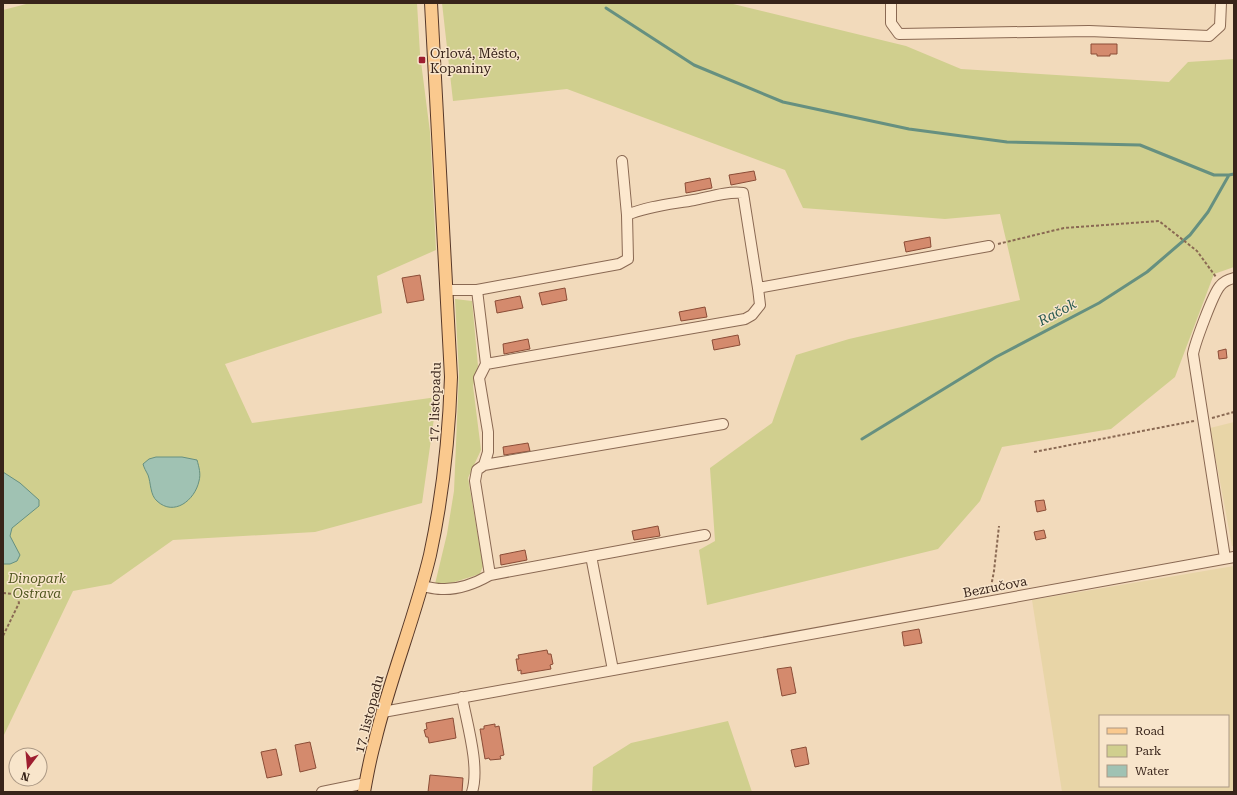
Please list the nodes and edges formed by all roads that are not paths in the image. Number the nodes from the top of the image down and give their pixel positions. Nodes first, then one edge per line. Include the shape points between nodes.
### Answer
1 (431, 3) edge
2 (891, 3) edge
3 (1222, 3) edge
4 (622, 161) dead end
5 (627, 215) junction
6 (989, 246) road end
7 (1234, 278) edge
8 (758, 288) junction
9 (447, 290) junction
10 (477, 290) junction
11 (486, 364) junction
12 (723, 424) dead end
13 (484, 465) junction
14 (705, 536) dead end
15 (591, 556) junction
16 (1230, 558) edge
17 (490, 575) junction
18 (422, 586) junction
19 (613, 670) junction
20 (462, 697) junction
21 (383, 712) junction
22 (365, 787) edge
23 (322, 792) edge
24 (472, 792) edge

1 - 9 main road, 17. listopadu
2 - 3 street via 891,23 899,34 1089,32 1209,36 1220,26
4 - 5 street
5 - 8 street via 638,210 743,193
5 - 10 street via 628,259 619,264
6 - 8 street
7 - 16 street via 1221,285 1216,293 1194,350 1203,420
8 - 11 street via 760,305 752,315 744,319
9 - 10 street
9 - 18 main road, 17. listopadu via 451,377 447,458
10 - 11 street
11 - 13 street via 479,378 488,432 488,452
12 - 13 street
13 - 17 street via 477,470 475,481
14 - 15 street
15 - 17 street
15 - 19 street
16 - 19 street, Bezručova
17 - 18 street via 474,583 454,588
18 - 21 main road, 17. listopadu
19 - 20 street, Bezručova
20 - 21 street, Bezručova
20 - 24 street via 475,767
21 - 22 main road, 17. listopadu
22 - 23 street

